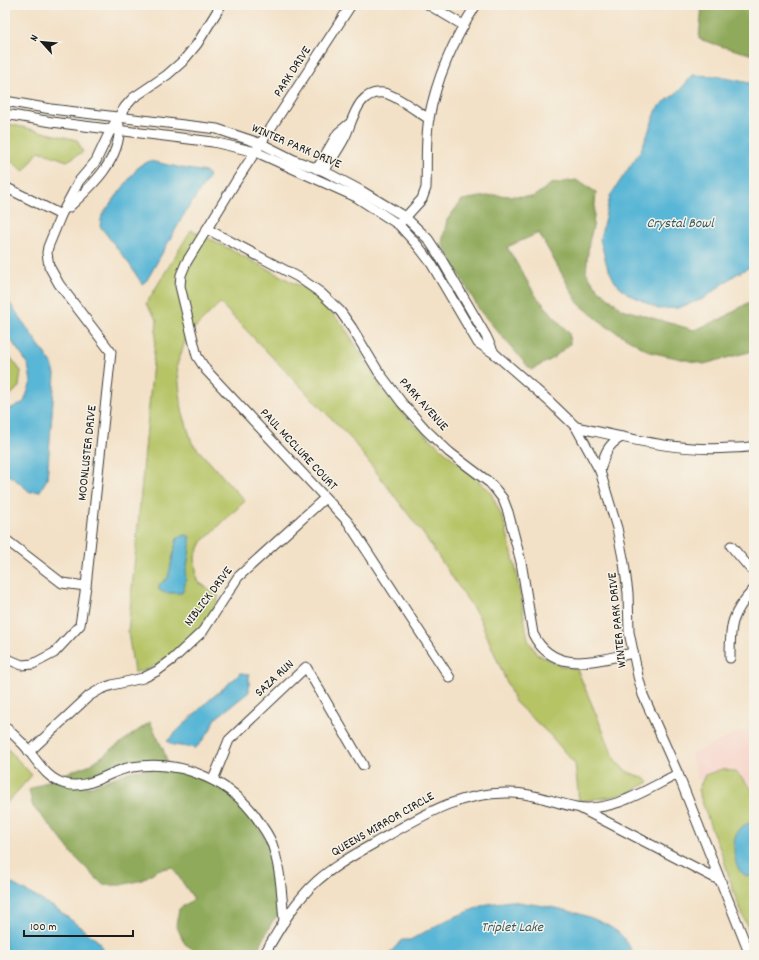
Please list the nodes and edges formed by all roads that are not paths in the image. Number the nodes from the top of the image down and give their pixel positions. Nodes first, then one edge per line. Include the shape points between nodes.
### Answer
1 (221, 5) edge
2 (351, 5) edge
3 (429, 5) edge
4 (476, 5) edge
5 (463, 25) junction
6 (5, 101) edge
7 (5, 114) edge
8 (119, 118) junction
9 (429, 119) junction
10 (115, 130) junction
11 (259, 148) junction
12 (96, 161) junction
13 (104, 169) junction
14 (321, 170) junction
15 (5, 187) edge
16 (61, 215) junction
17 (405, 216) junction
18 (399, 225) junction
19 (207, 229) junction
20 (495, 354) junction
21 (576, 427) junction
22 (622, 437) junction
23 (754, 446) edge
24 (600, 471) junction
25 (325, 498) junction
26 (5, 539) edge
27 (731, 546) dead end
28 (754, 573) edge
29 (86, 586) junction
30 (754, 589) edge
31 (633, 653) junction
32 (5, 658) edge
33 (730, 658) dead end
34 (450, 678) dead end
35 (5, 727) edge
36 (29, 752) junction
37 (363, 765) dead end
38 (678, 774) junction
39 (213, 780) junction
40 (578, 807) junction
41 (721, 881) junction
42 (284, 922) junction
43 (264, 955) edge
44 (750, 955) edge

1 - 8 street via 197,44 183,61 133,98
2 - 11 street, PARK DRIVE
3 - 5 street
4 - 5 street
5 - 9 street via 437,85
6 - 8 street, WINTER PARK DRIVE
7 - 10 street, WINTER PARK DRIVE
8 - 10 street
8 - 11 street, WINTER PARK DRIVE via 217,129
9 - 14 street via 391,95 370,95 357,108 349,124 338,133
9 - 17 street via 426,188 422,199
10 - 11 street, WINTER PARK DRIVE
10 - 12 street, MOONLUSTER DRIVE
10 - 13 street, MOONLUSTER DRIVE via 119,142
11 - 14 street, WINTER PARK DRIVE
11 - 18 street, WINTER PARK DRIVE via 356,197
11 - 19 street
12 - 13 street
12 - 16 street, MOONLUSTER DRIVE via 79,181
13 - 16 street, MOONLUSTER DRIVE
14 - 17 street, WINTER PARK DRIVE
15 - 16 street
16 - 29 street, MOONLUSTER DRIVE via 48,247 49,266 59,284 111,352
17 - 18 street
17 - 20 street, WINTER PARK DRIVE via 428,239 440,257
18 - 20 street, WINTER PARK DRIVE via 431,262 478,343
19 - 25 street, PAUL MCCLURE COURT via 186,264 180,286 197,356 206,370
19 - 31 street, PARK AVENUE via 298,277 321,293 340,311 378,371 402,403 449,452 496,490 508,512 521,562 533,634 547,653 560,660 585,662
20 - 21 street, WINTER PARK DRIVE
21 - 22 street
21 - 24 street, WINTER PARK DRIVE
22 - 23 street via 686,449
22 - 24 street via 608,447
24 - 31 street, WINTER PARK DRIVE via 617,528 624,563
25 - 34 street, PAUL MCCLURE COURT via 348,522
25 - 36 street, NIBLICK DRIVE via 238,578 203,631 173,659 143,678 112,685 89,696
26 - 29 street via 62,583
27 - 28 street
29 - 32 street, MOONLUSTER DRIVE via 80,625 54,653 33,664 22,665
30 - 33 street via 742,601 734,617 730,632
31 - 38 street, WINTER PARK DRIVE via 643,695
35 - 36 street
36 - 39 street via 52,778 76,786 130,767 148,765 184,769
37 - 39 street, SAZA RUN via 306,667 229,740
38 - 40 street, QUEENS MIRROR CIRCLE via 616,804
38 - 41 street, WINTER PARK DRIVE
39 - 42 street via 229,789 245,803 267,833 274,849 278,869
40 - 41 street, QUEENS MIRROR CIRCLE
40 - 42 street, QUEENS MIRROR CIRCLE via 513,792 466,798 441,806 362,850 317,881 299,900
41 - 44 street, WINTER PARK DRIVE
42 - 43 street, QUEENS MIRROR CIRCLE

